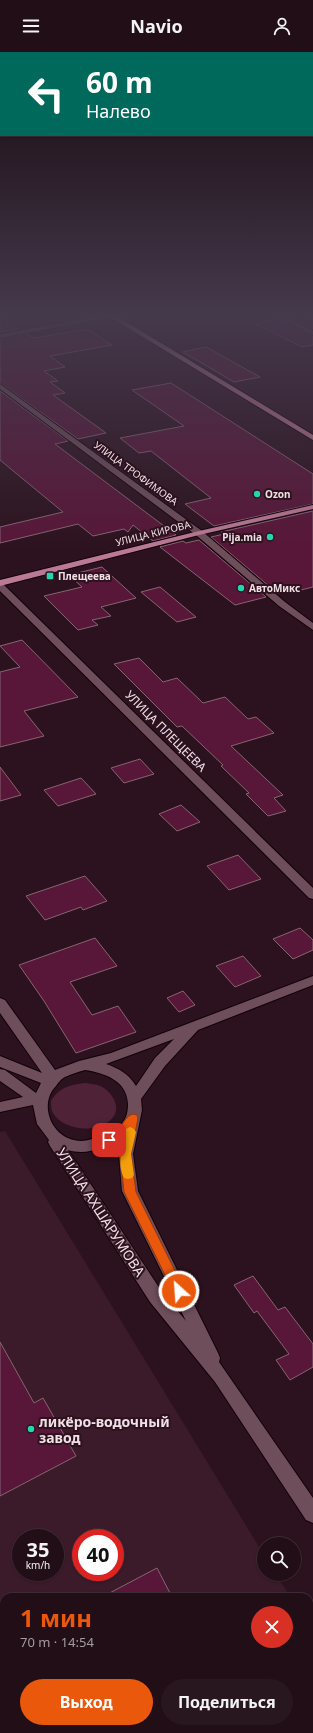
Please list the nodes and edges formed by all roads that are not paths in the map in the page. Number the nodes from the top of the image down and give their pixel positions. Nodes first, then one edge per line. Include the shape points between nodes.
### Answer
1 (9, 392) edge
2 (238, 392) edge
3 (313, 438) edge
4 (313, 507) edge
5 (198, 533) junction
6 (0, 585) edge
7 (313, 627) edge
8 (313, 895) edge
9 (313, 980) edge
10 (2, 1009) edge
11 (196, 1026) junction
12 (0, 1061) edge
13 (84, 1066) junction
14 (0, 1074) edge
15 (46, 1076) junction
16 (135, 1097) junction
17 (29, 1098) junction
18 (0, 1107) edge
19 (133, 1118) junction
20 (55, 1142) junction
21 (221, 1377) junction
22 (313, 1514) edge

1 - 5 street, УЛИЦА ТРОФИМОВА
2 - 3 main road
4 - 5 main road, УЛИЦА КИРОВА
5 - 6 main road, УЛИЦА КИРОВА
5 - 7 street, УЛИЦА ТРОФИМОВА
6 - 8 street, УЛИЦА ПЛЕЩЕЕВА
9 - 11 street
10 - 15 street
11 - 13 street
11 - 16 street via 160,1062
12 - 15 street
13 - 15 street via 66,1068
13 - 16 street via 101,1068 117,1074 128,1084
14 - 17 street
15 - 17 street
16 - 19 street
17 - 18 street
17 - 20 street via 28,1113 33,1124 42,1134
19 - 20 street via 124,1130 109,1140 85,1146
19 - 21 street, УЛИЦА АХШАРУМОВА via 126,1154 130,1192
20 - 21 street, УЛИЦА АХШАРУМОВА via 156,1297
21 - 22 street, УЛИЦА АХШАРУМОВА

